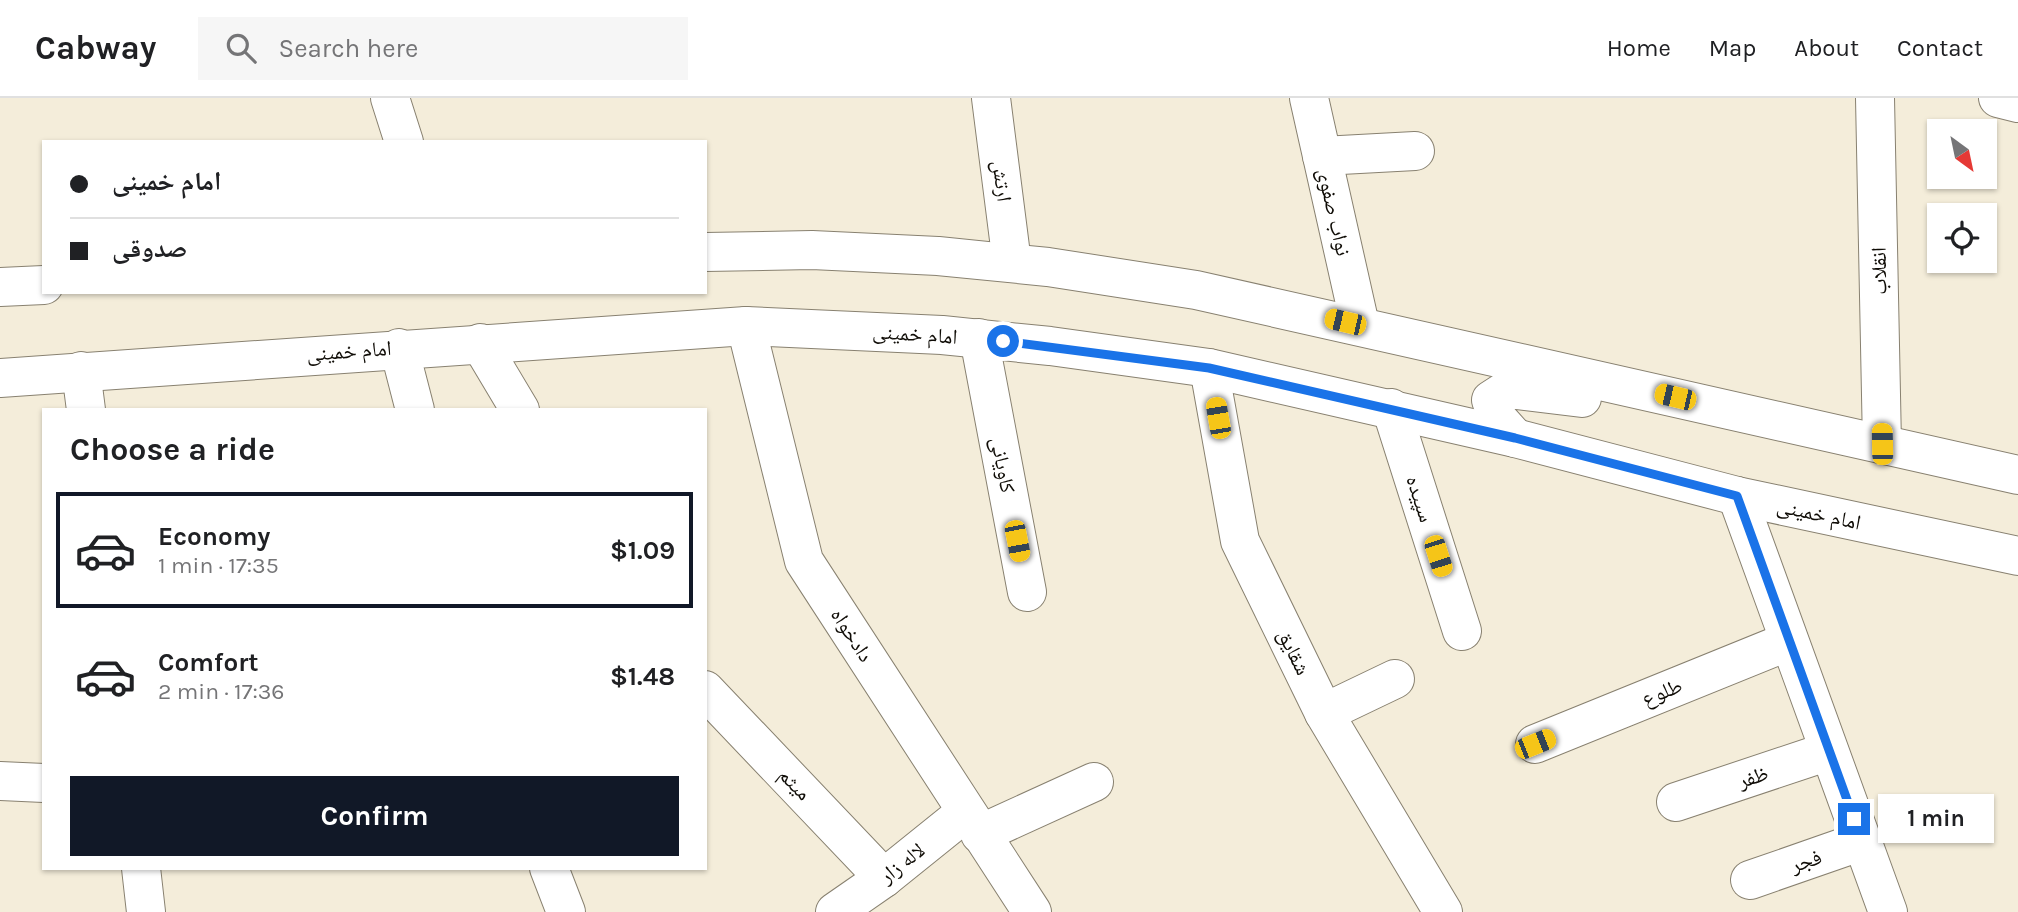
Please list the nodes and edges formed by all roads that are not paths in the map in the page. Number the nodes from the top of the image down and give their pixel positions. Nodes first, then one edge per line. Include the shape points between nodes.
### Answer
1 (390, 98) edge
2 (991, 98) edge
3 (1308, 98) edge
4 (1875, 98) edge
5 (1998, 98) edge
6 (2018, 103) edge
7 (403, 140) edge
8 (1415, 151) dead end
9 (1322, 156) junction
10 (707, 253) edge
11 (1012, 263) junction
12 (42, 285) edge
13 (0, 287) edge
14 (1360, 325) junction
15 (746, 326) junction
16 (979, 338) junction
17 (480, 343) junction
18 (400, 348) junction
19 (1209, 368) junction
20 (81, 371) junction
21 (0, 378) edge
22 (1675, 397) junction
23 (86, 408) edge
24 (415, 408) edge
25 (519, 408) edge
26 (1391, 408) junction
27 (1515, 438) junction
28 (1882, 444) junction
29 (2018, 475) edge
30 (1737, 496) junction
31 (2018, 556) edge
32 (1027, 592) dead end
33 (1462, 631) dead end
34 (1789, 641) junction
35 (1395, 679) dead end
36 (707, 692) edge
37 (1324, 713) junction
38 (1535, 744) dead end
39 (1829, 751) junction
40 (0, 781) edge
41 (1094, 782) dead end
42 (42, 783) edge
43 (1676, 802) dead end
44 (973, 823) junction
45 (1863, 841) junction
46 (141, 870) edge
47 (550, 870) edge
48 (884, 878) junction
49 (1750, 880) dead end
50 (146, 911) edge
51 (566, 912) edge
52 (835, 912) edge
53 (1032, 912) edge
54 (1443, 912) edge
55 (1888, 912) edge

1 - 7 main road
2 - 11 main road, ارتش
3 - 9 main road, نواب صفوی
4 - 28 main road, انقلاب
5 - 6 main road
8 - 9 main road
9 - 14 main road, نواب صفوی
10 - 11 main road via 812,250
11 - 14 main road via 1196,290
12 - 13 main road
14 - 22 main road
15 - 16 main road, امام خمینی
15 - 17 main road, امام خمینی
15 - 44 main road, دادخواه via 804,561
16 - 19 main road, امام خمینی
16 - 32 main road, کاویانی
17 - 18 main road, امام خمینی
17 - 25 main road
18 - 20 main road, امام خمینی
18 - 24 main road
19 - 26 main road, امام خمینی
19 - 37 main road, شقایق via 1240,541
20 - 21 main road, امام خمینی
20 - 23 main road
22 - 27 main road via 1625,403 1508,389 1491,400 1497,418
22 - 28 main road
26 - 27 main road, امام خمینی
26 - 33 main road, سپیده
27 - 30 main road, امام خمینی
28 - 29 main road
30 - 31 main road, امام خمینی
30 - 34 main road
34 - 38 main road, طلوع
34 - 39 main road
35 - 37 main road
36 - 48 main road, میثم
37 - 54 main road, شقایق
39 - 43 main road, ظفر
39 - 45 main road
40 - 42 main road
41 - 44 main road, لاله زار
44 - 48 main road, لاله زار
44 - 53 main road, دادخواه
45 - 49 main road, فجر
45 - 55 main road
46 - 50 main road
47 - 51 main road
48 - 52 main road, لاله زار

